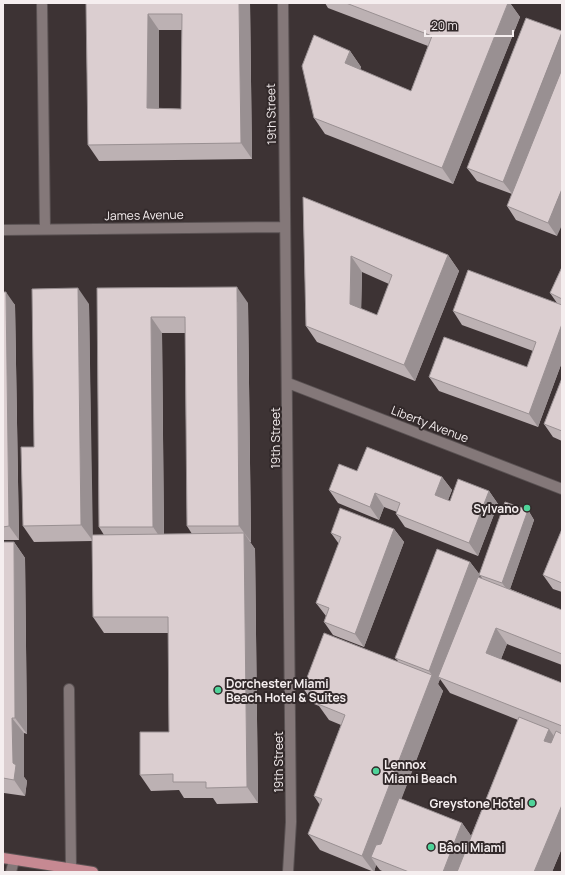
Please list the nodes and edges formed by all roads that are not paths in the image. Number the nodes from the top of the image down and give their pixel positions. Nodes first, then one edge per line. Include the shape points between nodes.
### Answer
1 (283, 3) edge
2 (42, 6) dead end
3 (286, 227) junction
4 (45, 229) junction
5 (3, 230) edge
6 (288, 383) junction
7 (562, 489) edge
8 (69, 689) dead end
9 (3, 858) edge
10 (14, 860) junction
11 (71, 869) junction
12 (11, 872) edge
13 (93, 872) edge
14 (288, 872) edge

1 - 3 street, 19th Street
2 - 4 street
3 - 4 street, James Avenue
3 - 6 street, 19th Street
4 - 5 street, James Avenue
6 - 7 street, Liberty Avenue
6 - 14 street, 19th Street via 291,814
8 - 11 street
9 - 10 main road
10 - 11 main road
10 - 12 street
11 - 13 main road

